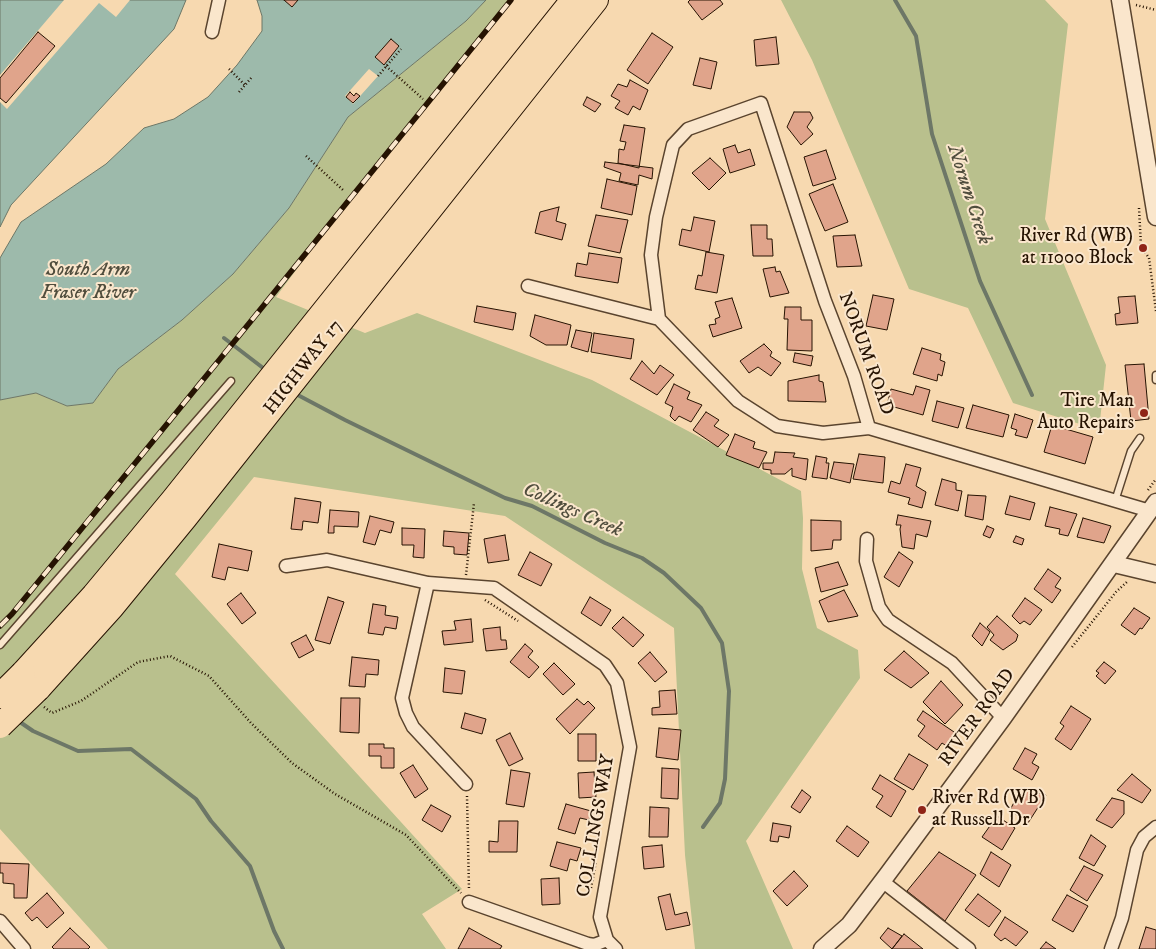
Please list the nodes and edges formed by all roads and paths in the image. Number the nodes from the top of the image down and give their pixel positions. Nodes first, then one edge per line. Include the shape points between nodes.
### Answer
1 (219, 0) edge
2 (573, 0) edge
3 (596, 0) edge
4 (1121, 1) edge
5 (1156, 10) edge
6 (212, 32) dead end
7 (401, 49) dead end
8 (386, 66) junction
9 (229, 69) dead end
10 (252, 76) dead end
11 (378, 76) dead end
12 (245, 85) junction
13 (239, 92) dead end
14 (423, 100) dead end
15 (306, 156) dead end
16 (343, 190) dead end
17 (1156, 217) edge
18 (528, 286) dead end
19 (659, 319) junction
20 (310, 343) junction
21 (1156, 376) edge
22 (1156, 380) edge
23 (231, 381) dead end
24 (869, 428) junction
25 (1140, 438) dead end
26 (1156, 479) edge
27 (1115, 501) junction
28 (474, 503) dead end
29 (1150, 503) edge
30 (867, 539) dead end
31 (1114, 564) junction
32 (286, 566) dead end
33 (1156, 574) edge
34 (1132, 579) dead end
35 (428, 583) junction
36 (465, 584) junction
37 (480, 599) dead end
38 (524, 625) dead end
39 (0, 645) edge
40 (1070, 650) dead end
41 (33, 688) junction
42 (0, 696) edge
43 (1003, 718) junction
44 (0, 726) edge
45 (466, 784) joint
46 (1156, 828) edge
47 (598, 855) dead end
48 (882, 881) junction
49 (459, 890) dead end
50 (591, 890) dead end
51 (469, 902) joint
52 (0, 921) edge
53 (607, 940) junction
54 (24, 949) edge
55 (616, 949) edge
56 (822, 949) edge
57 (969, 949) edge
58 (1111, 949) edge

1 - 6 street
2 - 20 highway, HIGHWAY 17
3 - 20 highway, HIGHWAY 17
4 - 5 path
4 - 17 street
7 - 8 path
8 - 11 path
8 - 14 path
9 - 12 path
10 - 12 path
12 - 13 path
15 - 16 path
18 - 19 street
19 - 24 street via 738,401 777,426 823,433
19 - 24 street, NORUM ROAD via 651,255 656,217 673,145 688,129 761,102
20 - 41 highway, HIGHWAY 17 via 112,607
21 - 22 lane
23 - 39 lane
24 - 27 street, NORUM ROAD
25 - 27 lane via 1131,451
26 - 29 path
27 - 29 street, NORUM ROAD
28 - 36 path
29 - 31 street, RIVER ROAD
30 - 43 street via 866,561 879,607 888,620 952,663
31 - 33 street
31 - 43 street, RIVER ROAD
32 - 35 street, COLLINGS WAY via 327,560
34 - 40 path via 1116,592
35 - 36 street, COLLINGS WAY
35 - 45 street via 402,698 413,726
36 - 53 street, COLLINGS WAY via 494,588 605,664 617,683 630,747 603,891 600,917
37 - 38 path
41 - 42 highway, HIGHWAY 17, bridge
41 - 44 highway, HIGHWAY 17, bridge
41 - 49 path via 52,713 81,701 138,662 170,656 209,676 292,763 335,794 406,835
43 - 48 street, RIVER ROAD
45 - 51 path
46 - 58 street via 1144,837 1137,850 1122,918
47 - 50 path
48 - 56 street, RIVER ROAD via 850,925
48 - 57 street
51 - 53 street via 588,944
52 - 54 street
53 - 55 street, COLLINGS WAY

